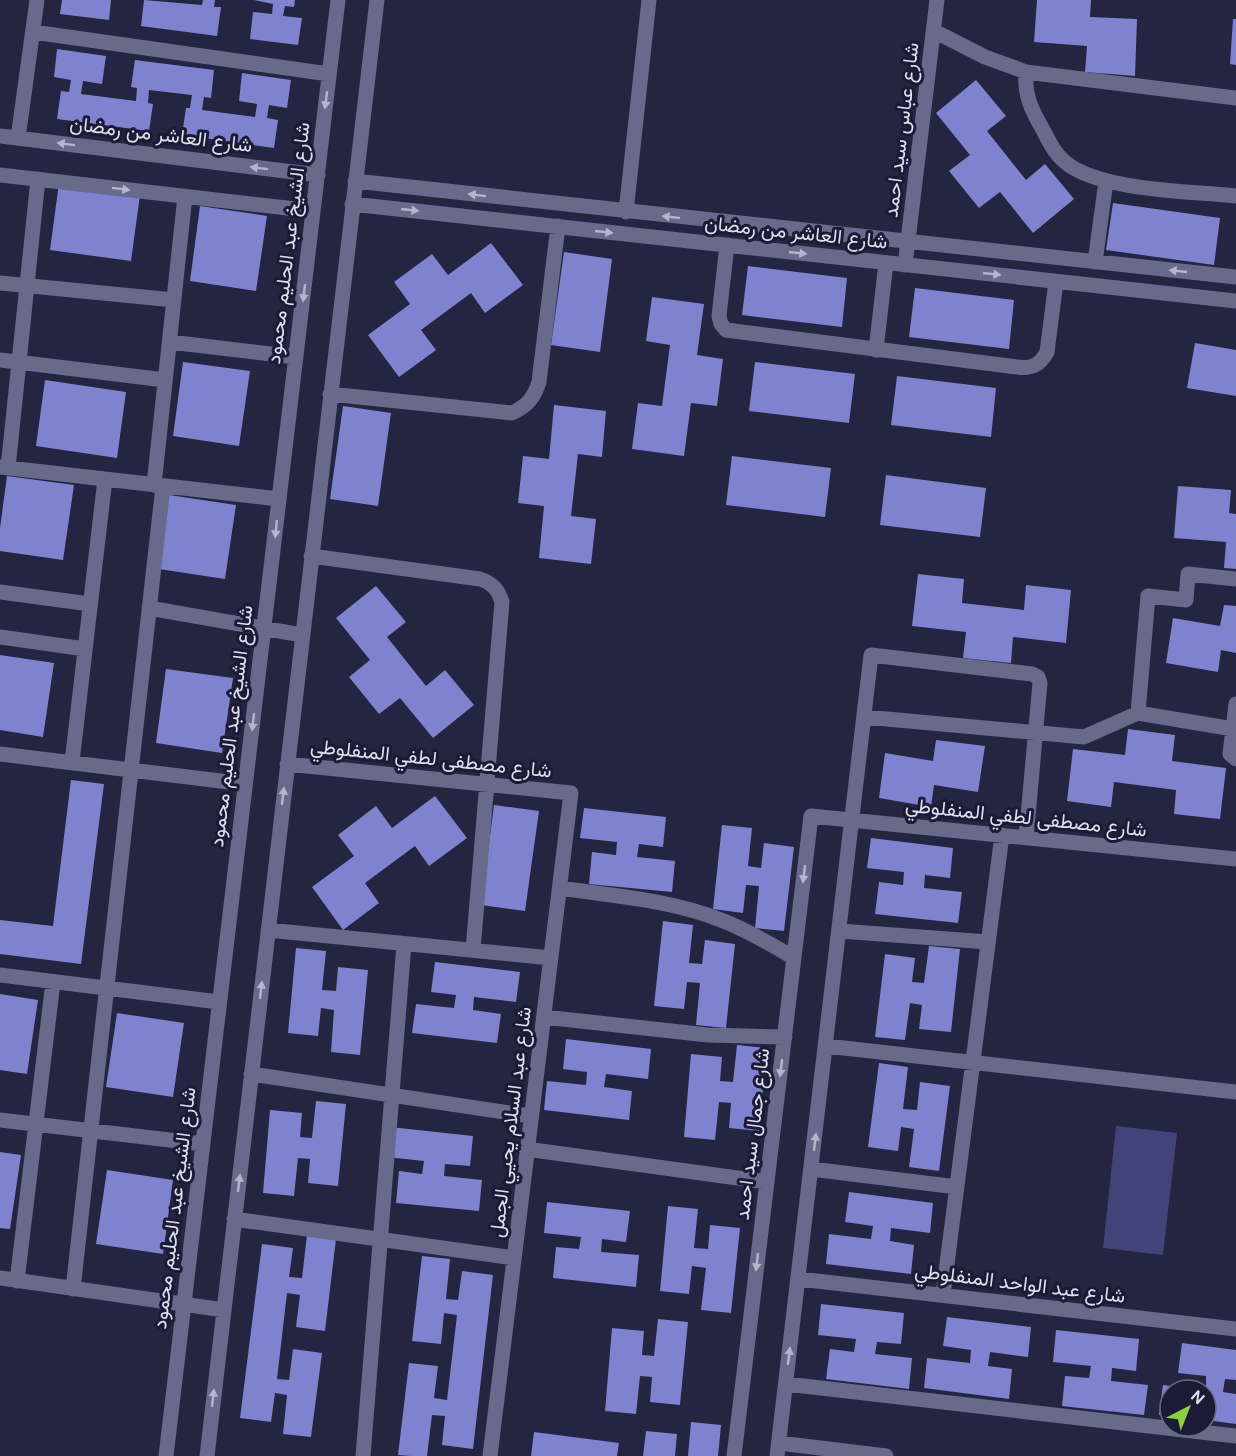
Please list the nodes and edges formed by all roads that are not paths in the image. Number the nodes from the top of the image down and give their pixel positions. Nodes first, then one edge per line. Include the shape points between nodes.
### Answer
1 (37, 0) edge
2 (338, 0) edge
3 (377, 0) edge
4 (649, 0) edge
5 (937, 0) edge
6 (934, 31) junction
7 (33, 32) junction
8 (1026, 72) junction
9 (329, 74) junction
10 (1236, 98) edge
11 (0, 136) edge
12 (18, 138) junction
13 (0, 175) edge
14 (318, 175) junction
15 (38, 179) junction
16 (355, 181) junction
17 (1106, 181) junction
18 (185, 196) junction
19 (1236, 196) edge
20 (352, 204) junction
21 (313, 212) junction
22 (626, 212) junction
23 (558, 226) junction
24 (908, 243) junction
25 (727, 245) junction
26 (1095, 262) junction
27 (886, 263) junction
28 (905, 265) junction
29 (1236, 277) edge
30 (1056, 282) junction
31 (0, 283) edge
32 (27, 285) junction
33 (174, 300) junction
34 (1236, 301) edge
35 (170, 342) junction
36 (876, 350) junction
37 (296, 357) junction
38 (0, 360) edge
39 (19, 362) junction
40 (165, 380) junction
41 (330, 394) junction
42 (4, 468) edge
43 (105, 479) junction
44 (158, 485) junction
45 (279, 499) junction
46 (311, 556) junction
47 (1236, 579) edge
48 (0, 592) edge
49 (90, 604) junction
50 (149, 608) junction
51 (265, 629) junction
52 (302, 635) junction
53 (0, 637) edge
54 (85, 649) junction
55 (1236, 704) edge
56 (1138, 713) junction
57 (865, 717) junction
58 (1233, 729) junction
59 (1036, 733) junction
60 (0, 754) edge
61 (1236, 759) edge
62 (72, 762) junction
63 (287, 764) junction
64 (131, 770) junction
65 (245, 784) junction
66 (487, 784) junction
67 (571, 793) joint
68 (812, 816) joint
69 (853, 821) junction
70 (1002, 835) junction
71 (1026, 838) junction
72 (1236, 858) edge
73 (560, 888) junction
74 (268, 930) junction
75 (840, 931) junction
76 (988, 942) junction
77 (404, 944) junction
78 (472, 950) junction
79 (551, 958) junction
80 (794, 958) junction
81 (0, 975) edge
82 (53, 982) junction
83 (106, 988) junction
84 (219, 1002) junction
85 (544, 1017) junction
86 (785, 1037) junction
87 (826, 1046) junction
88 (973, 1063) junction
89 (251, 1074) junction
90 (1236, 1092) edge
91 (392, 1095) junction
92 (530, 1116) junction
93 (0, 1120) edge
94 (36, 1124) junction
95 (91, 1131) junction
96 (203, 1144) junction
97 (526, 1149) junction
98 (812, 1169) junction
99 (767, 1182) junction
100 (957, 1187) junction
101 (234, 1219) junction
102 (381, 1239) junction
103 (514, 1258) junction
104 (0, 1278) edge
105 (798, 1279) junction
106 (17, 1281) junction
107 (73, 1289) junction
108 (943, 1295) junction
109 (184, 1304) junction
110 (224, 1310) junction
111 (1236, 1329) edge
112 (786, 1384) junction
113 (1236, 1436) edge
114 (778, 1450) edge
115 (166, 1456) edge
116 (207, 1456) edge
117 (363, 1456) edge
118 (490, 1456) edge
119 (734, 1456) edge
120 (886, 1456) edge

1 - 7 street
2 - 9 street, شارع الشيخ عبد الحليم محمود
3 - 16 street
4 - 22 street
5 - 6 street, شارع عباس سيد احمد
6 - 8 street via 984,57
6 - 24 street, شارع عباس سيد احمد
7 - 9 street
7 - 12 street
8 - 10 street
8 - 17 street via 1030,106 1055,152 1078,171
9 -> 14 street, شارع الشيخ عبد الحليم محمود
11 - 12 street, شارع العاشر من رمضان
14 -> 12 street, شارع العاشر من رمضان
13 - 15 street
14 - 21 street, شارع الشيخ عبد الحليم محمود
15 -> 18 street
15 - 32 street
16 - 20 street
22 -> 16 street, شارع العاشر من رمضان
17 - 19 street
17 - 26 street
18 - 21 street
18 - 33 street
20 -> 23 street, شارع العاشر من رمضان
20 - 41 street
21 -> 37 street, شارع الشيخ عبد الحليم محمود
24 -> 22 street, شارع العاشر من رمضان
23 -> 25 street, شارع العاشر من رمضان
23 - 41 street via 539,382 522,408 512,413
24 - 26 street, شارع العاشر من رمضان
24 - 28 street, شارع عباس سيد احمد
25 -> 27 street, شارع العاشر من رمضان
25 - 36 street via 719,316 726,330
29 -> 26 street, شارع العاشر من رمضان
27 - 28 street, شارع العاشر من رمضان
27 - 36 street
28 -> 30 street, شارع العاشر من رمضان
30 - 34 street, شارع العاشر من رمضان
30 - 36 street via 1047,352 1034,367
31 - 32 street
32 - 33 street
32 - 39 street
33 - 35 street
35 - 37 street
35 - 40 street
37 - 45 street, شارع الشيخ عبد الحليم محمود
38 - 39 street
39 - 40 street
39 - 42 street
40 - 44 street
41 - 46 street
42 - 43 street
43 - 44 street
43 - 49 street
44 - 45 street
44 - 50 street
45 -> 51 street, شارع الشيخ عبد الحليم محمود
46 - 52 street
46 - 66 street via 480,579 495,587 502,602
47 - 56 street via 1188,574 1186,600 1148,596
48 - 49 street
49 - 54 street
50 - 51 street
50 - 64 street
51 - 52 street
51 -> 65 street, شارع الشيخ عبد الحليم محمود
52 - 63 street
53 - 54 street
54 - 62 street
55 - 58 street
56 - 58 street
56 - 59 street via 1084,737
57 - 59 street
57 - 59 street via 871,655 1032,674 1040,683
57 - 69 street
58 - 61 street via 1230,754
59 - 71 street
60 - 62 street
62 - 64 street
63 - 66 street, شارع مصطفى لطفي المنفلوطي
74 -> 63 street
64 - 65 street
64 - 83 street
65 - 84 street, شارع الشيخ عبد الحليم محمود
66 - 67 street, شارع مصطفى لطفي المنفلوطي
66 - 78 street
67 - 73 street, شارع عبد السلام يحيي الجمل
68 - 69 street, شارع مصطفى لطفي المنفلوطي
68 -> 80 street, شارع جمال سيد احمد
69 - 70 street, شارع مصطفى لطفي المنفلوطي
69 - 75 street
70 - 71 street, شارع مصطفى لطفي المنفلوطي
70 - 76 street
71 - 72 street, شارع مصطفى لطفي المنفلوطي
73 - 79 street, شارع عبد السلام يحيي الجمل
73 - 80 street via 689,910 760,938
74 - 77 street
89 -> 74 street
75 - 76 street
75 - 87 street
76 - 88 street
77 - 78 street
77 - 91 street
78 - 79 street
79 - 85 street, شارع عبد السلام يحيي الجمل
80 - 86 street, شارع جمال سيد احمد
81 - 82 street
82 - 83 street
82 - 94 street
83 - 84 street
83 - 95 street
84 - 96 street, شارع الشيخ عبد الحليم محمود
85 - 86 street via 708,1035
85 - 92 street, شارع عبد السلام يحيي الجمل
86 -> 99 street, شارع جمال سيد احمد
87 - 88 street
98 -> 87 street
88 - 90 street
88 - 100 street
89 - 91 street
101 -> 89 street
91 - 92 street
91 - 102 street
92 - 97 street, شارع عبد السلام يحيي الجمل
93 - 94 street
94 - 95 street
94 - 106 street
95 - 96 street
95 - 107 street
96 - 109 street, شارع الشيخ عبد الحليم محمود
97 - 99 street
97 - 103 street, شارع عبد السلام يحيي الجمل
98 - 100 street
98 - 105 street
99 -> 119 street, شارع جمال سيد احمد
100 - 108 street
101 - 102 street
101 - 110 street
102 - 103 street
102 - 117 street
103 - 118 street, شارع عبد السلام يحيي الجمل
104 - 106 street
105 - 108 street, شارع عبد الواحد المنفلوطي
112 -> 105 street
106 - 107 street
107 - 109 street
108 - 111 street, شارع عبد الواحد المنفلوطي
109 - 110 street
109 - 115 street, شارع الشيخ عبد الحليم محمود
116 -> 110 street
112 - 113 street
112 - 114 street
114 - 120 street

